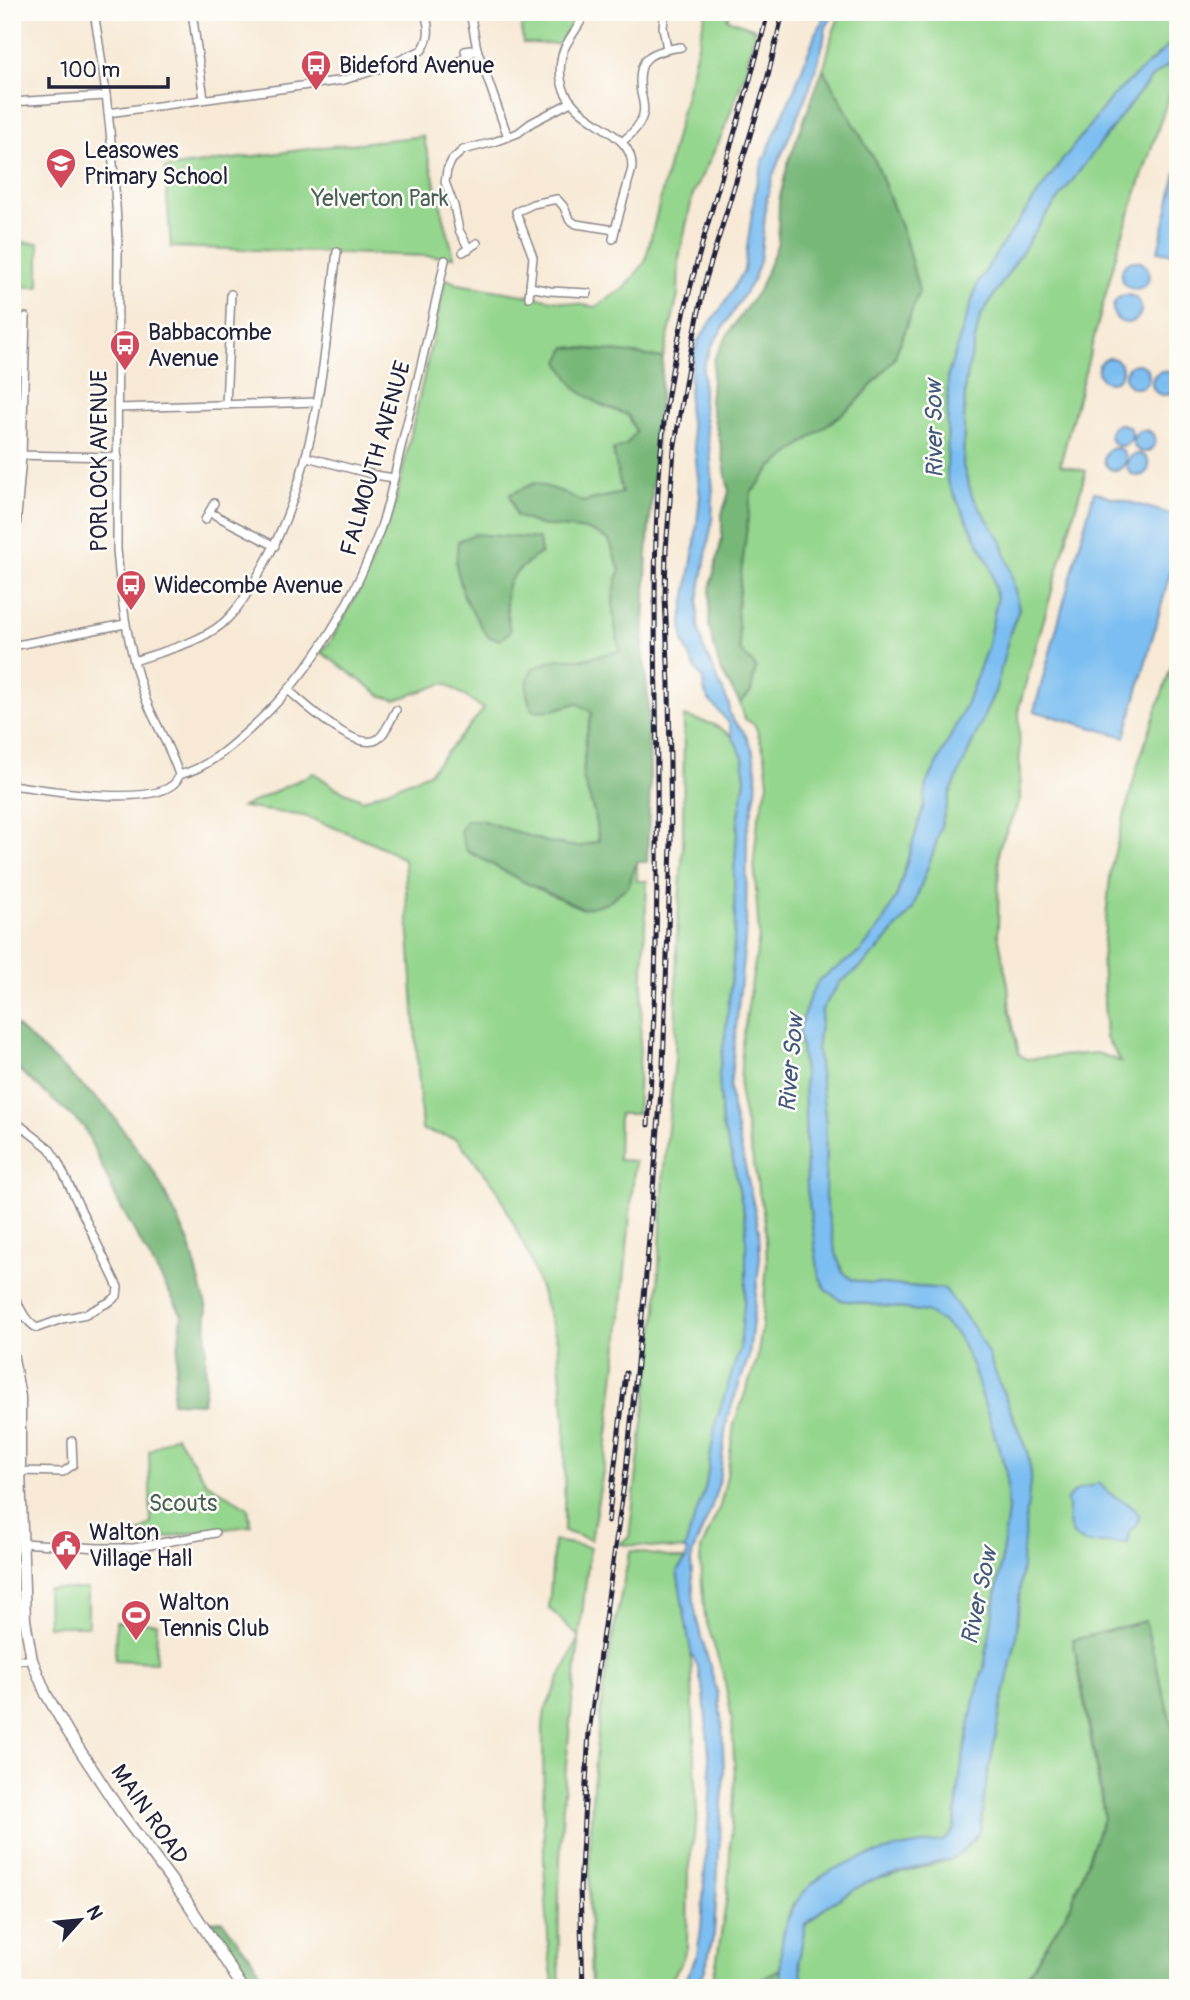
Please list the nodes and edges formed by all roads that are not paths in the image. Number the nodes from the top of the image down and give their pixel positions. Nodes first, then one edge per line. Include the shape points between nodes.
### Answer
1 (94, 12) edge
2 (192, 12) edge
3 (425, 12) edge
4 (470, 12) edge
5 (585, 12) edge
6 (665, 12) edge
7 (681, 47) dead end
8 (477, 49) junction
9 (667, 49) junction
10 (465, 51) dead end
11 (447, 70) dead end
12 (106, 96) junction
13 (204, 99) junction
14 (12, 102) edge
15 (571, 102) junction
16 (108, 113) junction
17 (508, 137) junction
18 (623, 141) junction
19 (477, 243) dead end
20 (337, 252) dead end
21 (445, 260) dead end
22 (530, 287) junction
23 (587, 293) dead end
24 (231, 294) dead end
25 (529, 297) dead end
26 (26, 317) dead end
27 (317, 402) junction
28 (226, 405) junction
29 (118, 408) junction
30 (12, 455) edge
31 (22, 456) junction
32 (118, 457) junction
33 (307, 457) junction
34 (394, 478) junction
35 (214, 503) dead end
36 (209, 512) junction
37 (205, 520) dead end
38 (275, 546) junction
39 (14, 553) dead end
40 (125, 624) junction
41 (12, 646) edge
42 (134, 661) junction
43 (288, 690) junction
44 (396, 710) dead end
45 (179, 775) junction
46 (12, 785) edge
47 (13, 1120) edge
48 (26, 1293) dead end
49 (14, 1295) edge
50 (12, 1353) edge
51 (16, 1397) edge
52 (72, 1441) dead end
53 (20, 1471) junction
54 (17, 1523) edge
55 (215, 1533) dead end
56 (22, 1543) junction
57 (12, 1655) edge
58 (32, 1660) junction
59 (243, 1988) edge

1 - 12 street, PORLOCK AVENUE
2 - 13 street
3 - 13 street via 429,34 422,50 376,71 344,80
4 - 8 street
5 - 15 street via 567,42 561,64 561,79
6 - 9 street
7 - 9 street
8 - 10 street
8 - 11 street
8 - 17 street
9 - 18 street via 654,52 642,64 644,112 634,132
12 - 14 street
12 - 16 street, PORLOCK AVENUE
13 - 16 street
15 - 17 street
15 - 18 street
16 - 29 street, PORLOCK AVENUE via 118,244
17 - 19 street via 463,150 447,170 445,183 466,250
18 - 22 street via 632,166 614,235 576,224 556,199 516,212 533,257
20 - 27 street
21 - 34 street, FALMOUTH AVENUE
22 - 23 street
22 - 25 street
24 - 28 street
26 - 31 street
27 - 28 street
27 - 33 street
28 - 29 street
29 - 32 street, PORLOCK AVENUE
30 - 31 street
31 - 32 street
31 - 39 street
32 - 40 street, PORLOCK AVENUE via 117,550
33 - 34 street
33 - 38 street
34 - 43 street, FALMOUTH AVENUE via 380,532 362,574 330,633
35 - 36 street
36 - 37 street
36 - 38 street
38 - 42 street via 242,603 220,625 199,638
40 - 41 street
40 - 42 street, PORLOCK AVENUE
42 - 45 street, PORLOCK AVENUE via 146,701
43 - 44 street via 355,739 375,741
43 - 45 street, FALMOUTH AVENUE via 232,746
45 - 46 street, FALMOUTH AVENUE via 169,788 141,796
47 - 49 street via 57,1160 118,1287 117,1296 92,1311 37,1328
48 - 49 street
50 - 51 highway, MAIN ROAD
51 - 53 highway, MAIN ROAD
52 - 53 street via 73,1465 63,1472
53 - 54 highway, MAIN ROAD
54 - 56 highway, MAIN ROAD
55 - 56 street via 134,1548
56 - 58 highway, MAIN ROAD via 25,1620
57 - 58 street via 17,1660
58 - 59 highway, MAIN ROAD via 68,1732

